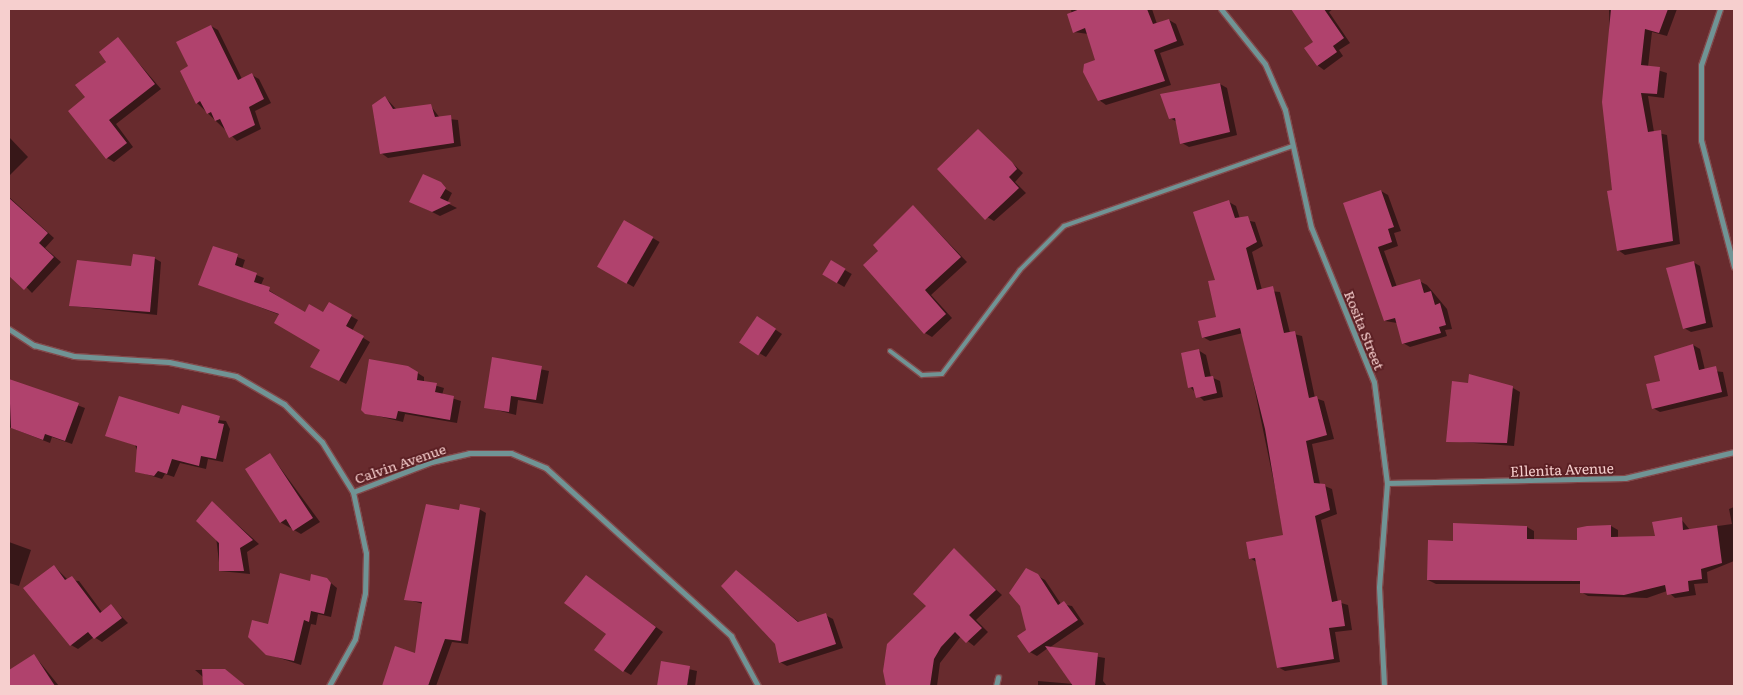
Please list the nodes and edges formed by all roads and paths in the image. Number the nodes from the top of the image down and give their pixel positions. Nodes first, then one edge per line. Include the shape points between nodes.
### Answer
1 (1221, 9) edge
2 (1720, 9) edge
3 (1292, 146) junction
4 (1734, 267) edge
5 (9, 329) edge
6 (890, 351) dead end
7 (1734, 452) edge
8 (1387, 483) junction
9 (353, 492) junction
10 (998, 677) dead end
11 (329, 686) edge
12 (758, 686) edge
13 (996, 686) edge
14 (1384, 686) edge

1 - 3 street, Rosita Street via 1265,64 1285,110
2 - 4 street via 1701,65 1701,140
3 - 6 lane via 1064,226 1020,270 942,374 922,375
3 - 8 street, Rosita Street via 1311,227 1374,382
5 - 9 street, Calvin Avenue via 34,344 74,356 169,362 236,376 284,404 322,442
7 - 8 street, Ellenita Avenue via 1625,478
8 - 14 street, Rosita Street via 1380,587
9 - 11 street via 366,553 365,593 355,639
9 - 12 street, Calvin Avenue via 431,462 469,453 511,452 546,468 731,636
10 - 13 street

